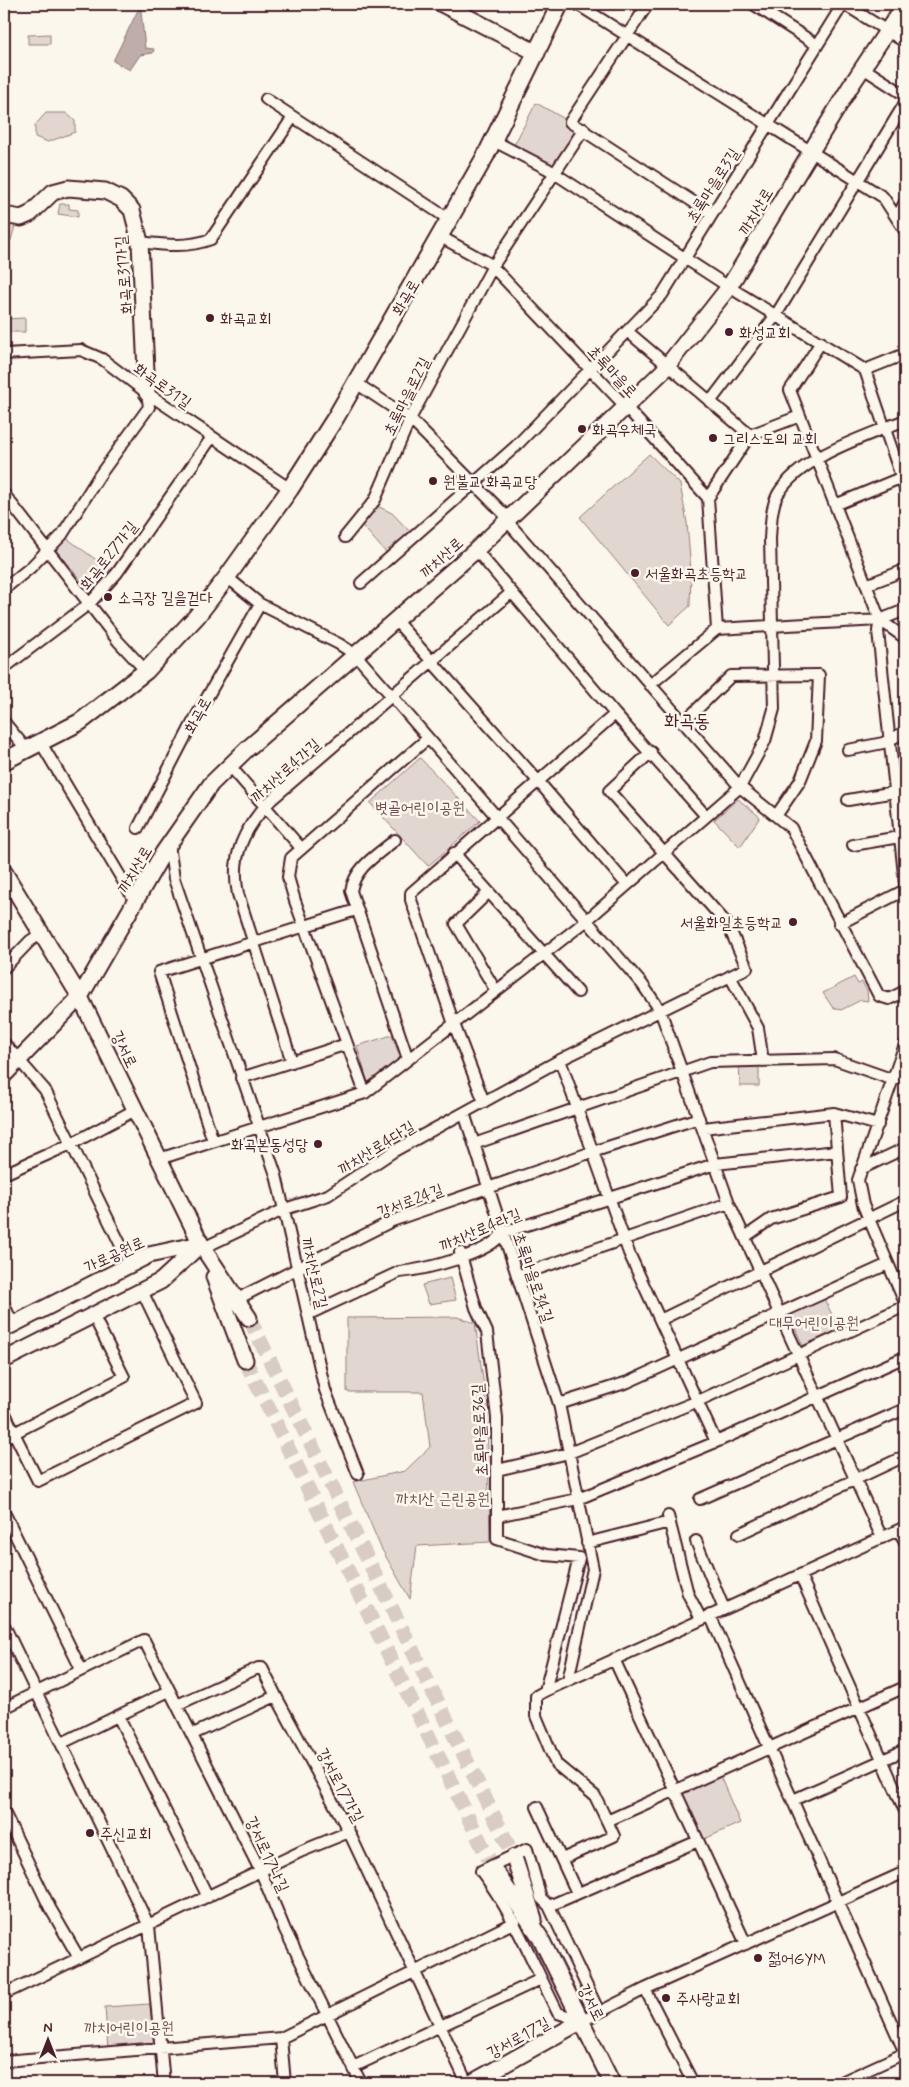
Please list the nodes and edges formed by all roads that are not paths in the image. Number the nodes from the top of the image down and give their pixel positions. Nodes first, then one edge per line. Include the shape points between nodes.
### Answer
1 (444, 4) edge
2 (560, 4) edge
3 (577, 4) edge
4 (648, 4) edge
5 (753, 4) edge
6 (844, 4) edge
7 (905, 4) edge
8 (888, 31) junction
9 (628, 36) junction
10 (905, 42) edge
11 (818, 45) junction
12 (537, 53) junction
13 (863, 68) junction
14 (905, 95) edge
15 (266, 98) dead end
16 (905, 103) edge
17 (293, 117) junction
18 (768, 124) junction
19 (584, 129) junction
20 (494, 141) junction
21 (812, 150) junction
22 (554, 173) junction
23 (859, 181) junction
24 (905, 202) edge
25 (712, 214) junction
26 (4, 216) edge
27 (897, 217) junction
28 (450, 220) junction
29 (905, 231) edge
30 (441, 237) junction
31 (140, 242) junction
32 (685, 258) junction
33 (493, 266) junction
34 (729, 287) junction
35 (776, 315) junction
36 (627, 332) junction
37 (821, 342) junction
38 (4, 354) edge
39 (905, 354) edge
40 (668, 365) junction
41 (590, 369) junction
42 (864, 370) junction
43 (356, 383) junction
44 (147, 393) junction
45 (710, 402) junction
46 (626, 407) junction
47 (800, 416) junction
48 (410, 419) junction
49 (905, 420) edge
50 (885, 428) junction
51 (750, 435) junction
52 (212, 437) junction
53 (817, 460) junction
54 (903, 476) edge
55 (474, 483) junction
56 (905, 488) edge
57 (290, 489) junction
58 (4, 494) edge
59 (708, 498) junction
60 (835, 505) junction
61 (508, 520) junction
62 (345, 537) dead end
63 (48, 549) junction
64 (476, 550) junction
65 (905, 570) edge
66 (227, 577) junction
67 (361, 583) dead end
68 (866, 585) junction
69 (4, 589) edge
70 (512, 592) junction
71 (90, 603) junction
72 (260, 604) junction
73 (905, 610) edge
74 (880, 620) junction
75 (396, 621) junction
76 (772, 626) junction
77 (717, 629) junction
78 (905, 638) edge
79 (356, 655) junction
80 (432, 661) junction
81 (4, 668) edge
82 (146, 671) junction
83 (774, 675) junction
84 (650, 684) junction
85 (391, 697) junction
86 (616, 714) junction
87 (4, 722) edge
88 (682, 723) junction
89 (905, 732) edge
90 (427, 739) junction
91 (890, 740) junction
92 (34, 746) junction
93 (848, 750) dead end
94 (650, 752) junction
95 (5, 764) edge
96 (230, 766) junction
97 (538, 781) junction
98 (740, 787) junction
99 (905, 787) edge
100 (896, 792) junction
101 (848, 800) dead end
102 (264, 807) junction
103 (706, 816) junction
104 (776, 816) junction
105 (496, 817) junction
106 (138, 828) dead end
107 (903, 837) edge
108 (395, 840) dead end
109 (169, 845) junction
110 (853, 845) dead end
111 (301, 848) junction
112 (454, 853) junction
113 (664, 853) junction
114 (4, 872) edge
115 (905, 884) edge
116 (627, 885) junction
117 (905, 890) edge
118 (490, 892) junction
119 (135, 902) junction
120 (356, 910) junction
121 (586, 921) junction
122 (839, 924) junction
123 (304, 927) junction
124 (42, 933) junction
125 (255, 943) junction
126 (545, 953) junction
127 (202, 959) junction
128 (4, 968) edge
129 (730, 976) junction
130 (496, 991) junction
131 (905, 991) edge
132 (578, 992) dead end
133 (80, 997) junction
134 (660, 1010) junction
135 (454, 1024) junction
136 (4, 1043) edge
137 (347, 1044) junction
138 (905, 1047) edge
139 (20, 1059) junction
140 (408, 1059) junction
141 (560, 1060) junction
142 (763, 1061) junction
143 (292, 1062) junction
144 (683, 1072) junction
145 (4, 1076) edge
146 (241, 1078) junction
147 (894, 1080) junction
148 (365, 1093) junction
149 (484, 1102) junction
150 (577, 1109) junction
151 (135, 1110) junction
152 (464, 1113) junction
153 (834, 1113) junction
154 (701, 1123) junction
155 (258, 1126) junction
156 (878, 1126) junction
157 (213, 1141) junction
158 (71, 1144) junction
159 (474, 1144) junction
160 (905, 1148) edge
161 (837, 1151) junction
162 (592, 1152) junction
163 (159, 1159) junction
164 (715, 1164) junction
165 (861, 1169) junction
166 (4, 1174) edge
167 (488, 1187) junction
168 (609, 1197) junction
169 (905, 1201) edge
170 (729, 1202) junction
171 (285, 1210) junction
172 (869, 1220) junction
173 (502, 1233) junction
174 (745, 1237) junction
175 (625, 1240) junction
176 (202, 1246) junction
177 (460, 1255) junction
178 (130, 1264) junction
179 (888, 1264) junction
180 (298, 1268) junction
181 (761, 1270) junction
182 (517, 1276) junction
183 (142, 1291) junction
184 (245, 1295) dead end
185 (4, 1305) edge
186 (905, 1305) edge
187 (781, 1313) junction
188 (309, 1314) junction
189 (93, 1316) junction
190 (249, 1318) tunnel mouth
191 (660, 1320) junction
192 (8, 1326) edge
193 (800, 1355) junction
194 (905, 1357) edge
195 (678, 1359) junction
196 (4, 1360) edge
197 (244, 1360) tunnel mouth
198 (818, 1396) junction
199 (698, 1401) junction
200 (559, 1404) junction
201 (905, 1409) edge
202 (4, 1411) edge
203 (14, 1433) junction
204 (4, 1438) edge
205 (838, 1439) junction
206 (716, 1442) junction
207 (569, 1453) junction
208 (905, 1456) edge
209 (497, 1470) junction
210 (358, 1474) dead end
211 (856, 1480) junction
212 (578, 1499) junction
213 (700, 1499) dead end
214 (4, 1512) edge
215 (497, 1516) junction
216 (902, 1528) edge
217 (739, 1534) dead end
218 (882, 1538) junction
219 (696, 1541) dead end
220 (588, 1543) junction
221 (905, 1543) edge
222 (590, 1556) junction
223 (579, 1558) junction
224 (800, 1575) junction
225 (724, 1609) junction
226 (705, 1617) junction
227 (4, 1625) edge
228 (614, 1659) junction
229 (81, 1669) junction
230 (568, 1680) junction
231 (905, 1687) edge
232 (169, 1691) junction
233 (36, 1692) junction
234 (541, 1693) junction
235 (276, 1696) junction
236 (177, 1705) junction
237 (4, 1708) edge
238 (859, 1708) junction
239 (118, 1716) junction
240 (193, 1734) junction
241 (62, 1743) junction
242 (769, 1748) junction
243 (905, 1750) edge
244 (882, 1760) junction
245 (675, 1791) junction
246 (793, 1800) junction
247 (537, 1807) dead end
248 (905, 1811) edge
249 (4, 1812) edge
250 (607, 1821) junction
251 (350, 1832) junction
252 (698, 1841) junction
253 (514, 1857) tunnel mouth
254 (562, 1858) junction
255 (493, 1868) tunnel mouth
256 (261, 1872) junction
257 (905, 1872) edge
258 (577, 1893) junction
259 (208, 1897) junction
260 (839, 1902) junction
261 (549, 1906) junction
262 (515, 1922) junction
263 (149, 1926) junction
264 (540, 1937) junction
265 (746, 1944) junction
266 (79, 1958) junction
267 (415, 1972) junction
268 (541, 1979) junction
269 (645, 1989) junction
270 (4, 1994) edge
271 (600, 2012) junction
272 (328, 2017) junction
273 (582, 2021) junction
274 (442, 2025) junction
275 (281, 2038) junction
276 (161, 2049) junction
277 (905, 2053) edge
278 (4, 2060) edge
279 (353, 2067) junction
280 (860, 2079) edge
281 (164, 2083) edge
282 (285, 2083) edge
283 (361, 2083) edge
284 (469, 2083) edge
285 (612, 2083) edge
286 (692, 2083) edge
287 (839, 2083) edge

1 - 12 street
2 - 12 main road, 화곡로
3 - 9 street
4 - 9 street
5 - 11 street
6 - 8 street
6 - 11 street, 초록마을로3길
7 - 8 street, 까치산로
8 - 10 street
8 - 13 street, 까치산로
9 - 18 street
9 - 19 street via 570,122
11 - 18 street, 초록마을로3길
12 - 20 main road, 화곡로
13 - 14 street
13 - 21 street, 까치산로
15 - 17 street
16 - 23 street
17 - 28 street
17 - 31 street via 211,239 174,246
18 - 21 street
18 - 25 street, 초록마을로3길
19 - 22 street
19 - 25 street
20 - 22 street
20 - 28 main road, 화곡로
21 - 23 street
21 - 34 street, 까치산로
22 - 32 street
22 - 33 street
23 - 27 street via 883,197
23 - 35 street
24 - 27 street
25 - 32 street, 초록마을로3길
26 - 31 street, 화곡로31가길 via 21,218 30,214 53,192 68,188 105,191 121,199 132,210
27 - 29 street
28 - 30 main road, 화곡로
30 - 33 street, 초록마을로
30 - 43 main road, 화곡로
31 - 44 street, 화곡로31가길
32 - 34 street
32 - 36 street, 초록마을로3길 via 662,295
33 - 41 street, 초록마을로
33 - 48 street, 초록마을로2길
34 - 35 street
34 - 40 street, 까치산로
35 - 37 street
35 - 45 street
36 - 40 street
36 - 41 street, 초록마을로3길
37 - 42 street
37 - 47 street via 790,390
38 - 44 street, 화곡로31길 via 81,350 102,359
39 - 42 street
40 - 45 street
40 - 46 street, 까치산로
41 - 46 street, 초록마을로
41 - 55 street, 초록마을로3길 via 515,447
42 - 50 street
43 - 48 street
43 - 57 main road, 화곡로
44 - 52 street, 화곡로31길
44 - 63 street via 150,407 99,476 62,535
45 - 51 street
46 - 59 street, 초록마을로
46 - 61 street, 까치산로
47 - 51 street
47 - 53 street
48 - 55 street
48 - 62 street, 초록마을로2길 via 375,500
49 - 50 street
50 - 53 street
50 - 54 street
51 - 59 street
52 - 57 street, 화곡로31길
52 - 71 street, 화곡로27가길 via 117,573
53 - 60 street
53 - 76 street via 792,477 778,495 772,513
54 - 56 street
54 - 60 street
55 - 61 street
55 - 67 street, 초록마을로3길
57 - 66 main road, 화곡로
58 - 63 street
59 - 77 street
60 - 68 street
61 - 64 street, 까치산로
61 - 84 street
63 - 69 street
63 - 71 street
64 - 70 street
64 - 75 street, 까치산로
65 - 68 street
66 - 72 street
66 - 82 main road, 화곡로 via 198,616
68 - 74 street
70 - 80 street, 까치산로4가길
70 - 86 street
71 - 81 street, 화곡로27가길
71 - 82 street
72 - 79 street
72 - 106 street, 화곡로
73 - 74 street
74 - 76 street
74 - 78 street
74 - 91 street via 878,631
75 - 79 street, 까치산로
75 - 80 street
76 - 77 street
76 - 83 street
77 - 84 street
79 - 85 street
79 - 96 street, 까치산로
80 - 85 street, 까치산로4가길
80 - 97 street
82 - 92 main road, 화곡로 via 80,722
83 - 88 street via 731,676
83 - 98 street via 774,709 765,741
83 - 104 street via 819,675 816,741 800,781
84 - 88 street
85 - 90 street
85 - 102 street, 까치산로4가길
86 - 94 street
86 - 97 street
87 - 92 street
88 - 98 street
89 - 91 street
90 - 105 street
90 - 111 street
91 - 93 street
91 - 100 street
92 - 95 main road, 화곡로
92 - 119 street
94 - 103 street
94 - 113 street via 609,791
96 - 102 street
96 - 109 street, 까치산로 via 211,784
97 - 105 street
97 - 116 street
98 - 103 street
98 - 104 street
99 - 100 street
100 - 101 street
100 - 107 street
102 - 111 street
102 - 125 street, 까치산로4가길 via 246,831 234,875
103 - 113 street
104 - 122 street via 791,828 799,840
105 - 112 street
105 - 121 street
107 - 110 street
107 - 115 street
108 - 120 street via 358,871 352,881
109 - 119 street, 까치산로
109 - 127 street, 까치산로2길 via 174,879
111 - 123 street via 291,858 288,877
112 - 118 street
112 - 135 street via 411,892
113 - 116 street
113 - 129 street, 까치산로4다길 via 728,925 747,968
114 - 124 street, 강서로
116 - 121 street
117 - 122 street
118 - 126 street
118 - 130 street via 456,924
119 - 133 street, 까치산로
120 - 123 street
120 - 140 street
121 - 126 street
121 - 134 street via 642,984
122 - 131 street via 879,996 889,999
123 - 125 street
123 - 137 street
124 - 128 street
124 - 133 street, 강서로
125 - 127 street
125 - 143 street, 까치산로4가길
126 - 130 street
126 - 132 street
127 - 146 street, 까치산로2길
127 - 157 street via 159,972
129 - 134 street, 까치산로4다길
129 - 142 street via 758,1028
130 - 135 street
133 - 139 street, 까치산로
133 - 151 street, 강서로
134 - 141 street, 까치산로4다길
134 - 144 street
135 - 140 street
135 - 149 street
136 - 139 street
137 - 143 street
137 - 148 street
138 - 147 street
139 - 145 street, 까치산로
139 - 158 street via 45,1090
140 - 148 street
141 - 149 street, 까치산로4다길
141 - 150 street
142 - 144 street via 710,1062
142 - 147 street via 834,1059
143 - 146 street
144 - 150 street
144 - 154 street
146 - 155 street, 까치산로2길
147 - 156 street
148 - 155 street
149 - 152 street, 까치산로4다길
150 - 159 street
150 - 162 street
151 - 158 street
151 - 163 street, 강서로
152 - 159 street, 초록마을로34길
152 - 171 street, 까치산로4다길 via 394,1151 328,1195
153 - 154 street, 강서로24길
153 - 156 street
153 - 161 street
154 - 162 street, 강서로24길
154 - 164 street
155 - 157 street
155 - 171 street, 까치산로2길
156 - 165 street
157 - 163 street
158 - 166 street
158 - 178 street
159 - 167 street, 초록마을로34길
160 - 165 street
161 - 164 street, 까치산로4라길
161 - 174 street via 841,1197 771,1220
162 - 167 street, 강서로24길
162 - 168 street
163 - 176 street, 강서로
164 - 168 street, 까치산로4라길
164 - 170 street
165 - 172 street via 858,1180 860,1194
167 - 173 street, 초록마을로34길
167 - 180 street, 강서로24길 via 392,1220
168 - 173 street, 까치산로4라길
168 - 175 street
169 - 172 street
170 - 174 street
170 - 175 street
171 - 176 street, 까치산로4다길
171 - 180 street, 까치산로2길
172 - 179 street
172 - 181 street
173 - 177 street, 까치산로4라길 via 498,1241
173 - 182 street, 초록마을로34길
174 - 181 street
175 - 182 street
175 - 191 street
176 - 178 street, 가로공원로 via 149,1255
176 - 183 street via 161,1281
176 - 190 street, 강서로
176 - 197 street, 강서로
177 - 188 street, 까치산로4라길 via 399,1272
177 - 209 street, 초록마을로36길 via 487,1332 497,1418
178 - 192 street, 가로공원로
179 - 186 street
179 - 187 street
180 - 184 street, 강서로24길
180 - 188 street, 까치산로2길
181 - 187 street
181 - 191 street
182 - 200 street, 초록마을로34길
183 - 189 street
183 - 203 street via 196,1402 38,1480
185 - 192 street
186 - 193 street
187 - 193 street
187 - 195 street
188 - 210 street, 까치산로2길 via 325,1390
189 - 196 street
189 - 203 street via 124,1377
191 - 195 street
193 - 198 street
193 - 199 street
194 - 198 street
195 - 199 street
195 - 200 street via 628,1382
198 - 205 street
198 - 206 street
199 - 206 street
199 - 207 street
200 - 207 street, 초록마을로34길
201 - 205 street
202 - 203 street
203 - 204 street
205 - 211 street
205 - 213 street
206 - 212 street
207 - 209 street
207 - 212 street, 초록마을로34길
208 - 211 street
209 - 215 street, 초록마을로36길
211 - 217 street
211 - 218 street
212 - 215 street
212 - 220 street, 초록마을로34길
214 - 229 street
215 - 223 street, 초록마을로36길 via 497,1539 546,1555
216 - 218 street
216 - 221 street
218 - 224 street
219 - 225 street
220 - 222 street, 초록마을로34길
220 - 226 street via 669,1519 688,1594
222 - 223 street
222 - 230 street, 초록마을로34길 via 591,1582
223 - 234 street
224 - 225 street
224 - 238 street
225 - 226 street
226 - 228 street
226 - 242 street
227 - 233 street
228 - 230 street
228 - 245 street
229 - 232 street, 강서로17나길 via 144,1640
229 - 233 street
230 - 234 street
231 - 238 street
232 - 236 street, 강서로17나길
232 - 239 street
233 - 237 street
233 - 241 street
234 - 250 street via 536,1716 556,1764 595,1796
235 - 236 street, 강서로17가길 via 262,1668 258,1668
235 - 240 street
235 - 251 street, 강서로17가길
236 - 240 street, 강서로17나길
238 - 242 street
238 - 244 street
239 - 241 street
239 - 259 street
240 - 256 street, 강서로17나길
241 - 263 street
242 - 245 street
242 - 246 street
243 - 244 street
244 - 246 street
244 - 248 street
245 - 250 street
245 - 252 street
246 - 260 street
247 - 254 street
249 - 266 street via 50,1908
250 - 254 street via 614,1836
251 - 256 street
251 - 267 street, 강서로17가길
252 - 258 street
252 - 265 street
253 - 264 street, 강서로
254 - 258 street
255 - 264 street, 강서로
256 - 259 street
256 - 272 street, 강서로17나길 via 285,1930
257 - 260 street
258 - 261 street
259 - 263 street
260 - 265 street
260 - 277 street
261 - 262 street via 541,1898 527,1849 481,1871
261 - 271 street
262 - 267 street
262 - 268 street
263 - 266 street
263 - 276 street
264 - 273 street, 강서로
265 - 269 street
266 - 270 street
267 - 272 street
267 - 274 street, 강서로17가길
268 - 273 street via 558,2013
268 - 274 street
269 - 271 street
269 - 286 street
271 - 273 street
272 - 275 street
272 - 279 street, 강서로17나길
273 - 284 street, 강서로17길
273 - 285 street, 강서로
274 - 279 street
274 - 284 street, 강서로17가길
275 - 276 street
275 - 282 street
276 - 278 street
276 - 281 street
277 - 280 street
279 - 283 street, 강서로17나길
280 - 287 street

